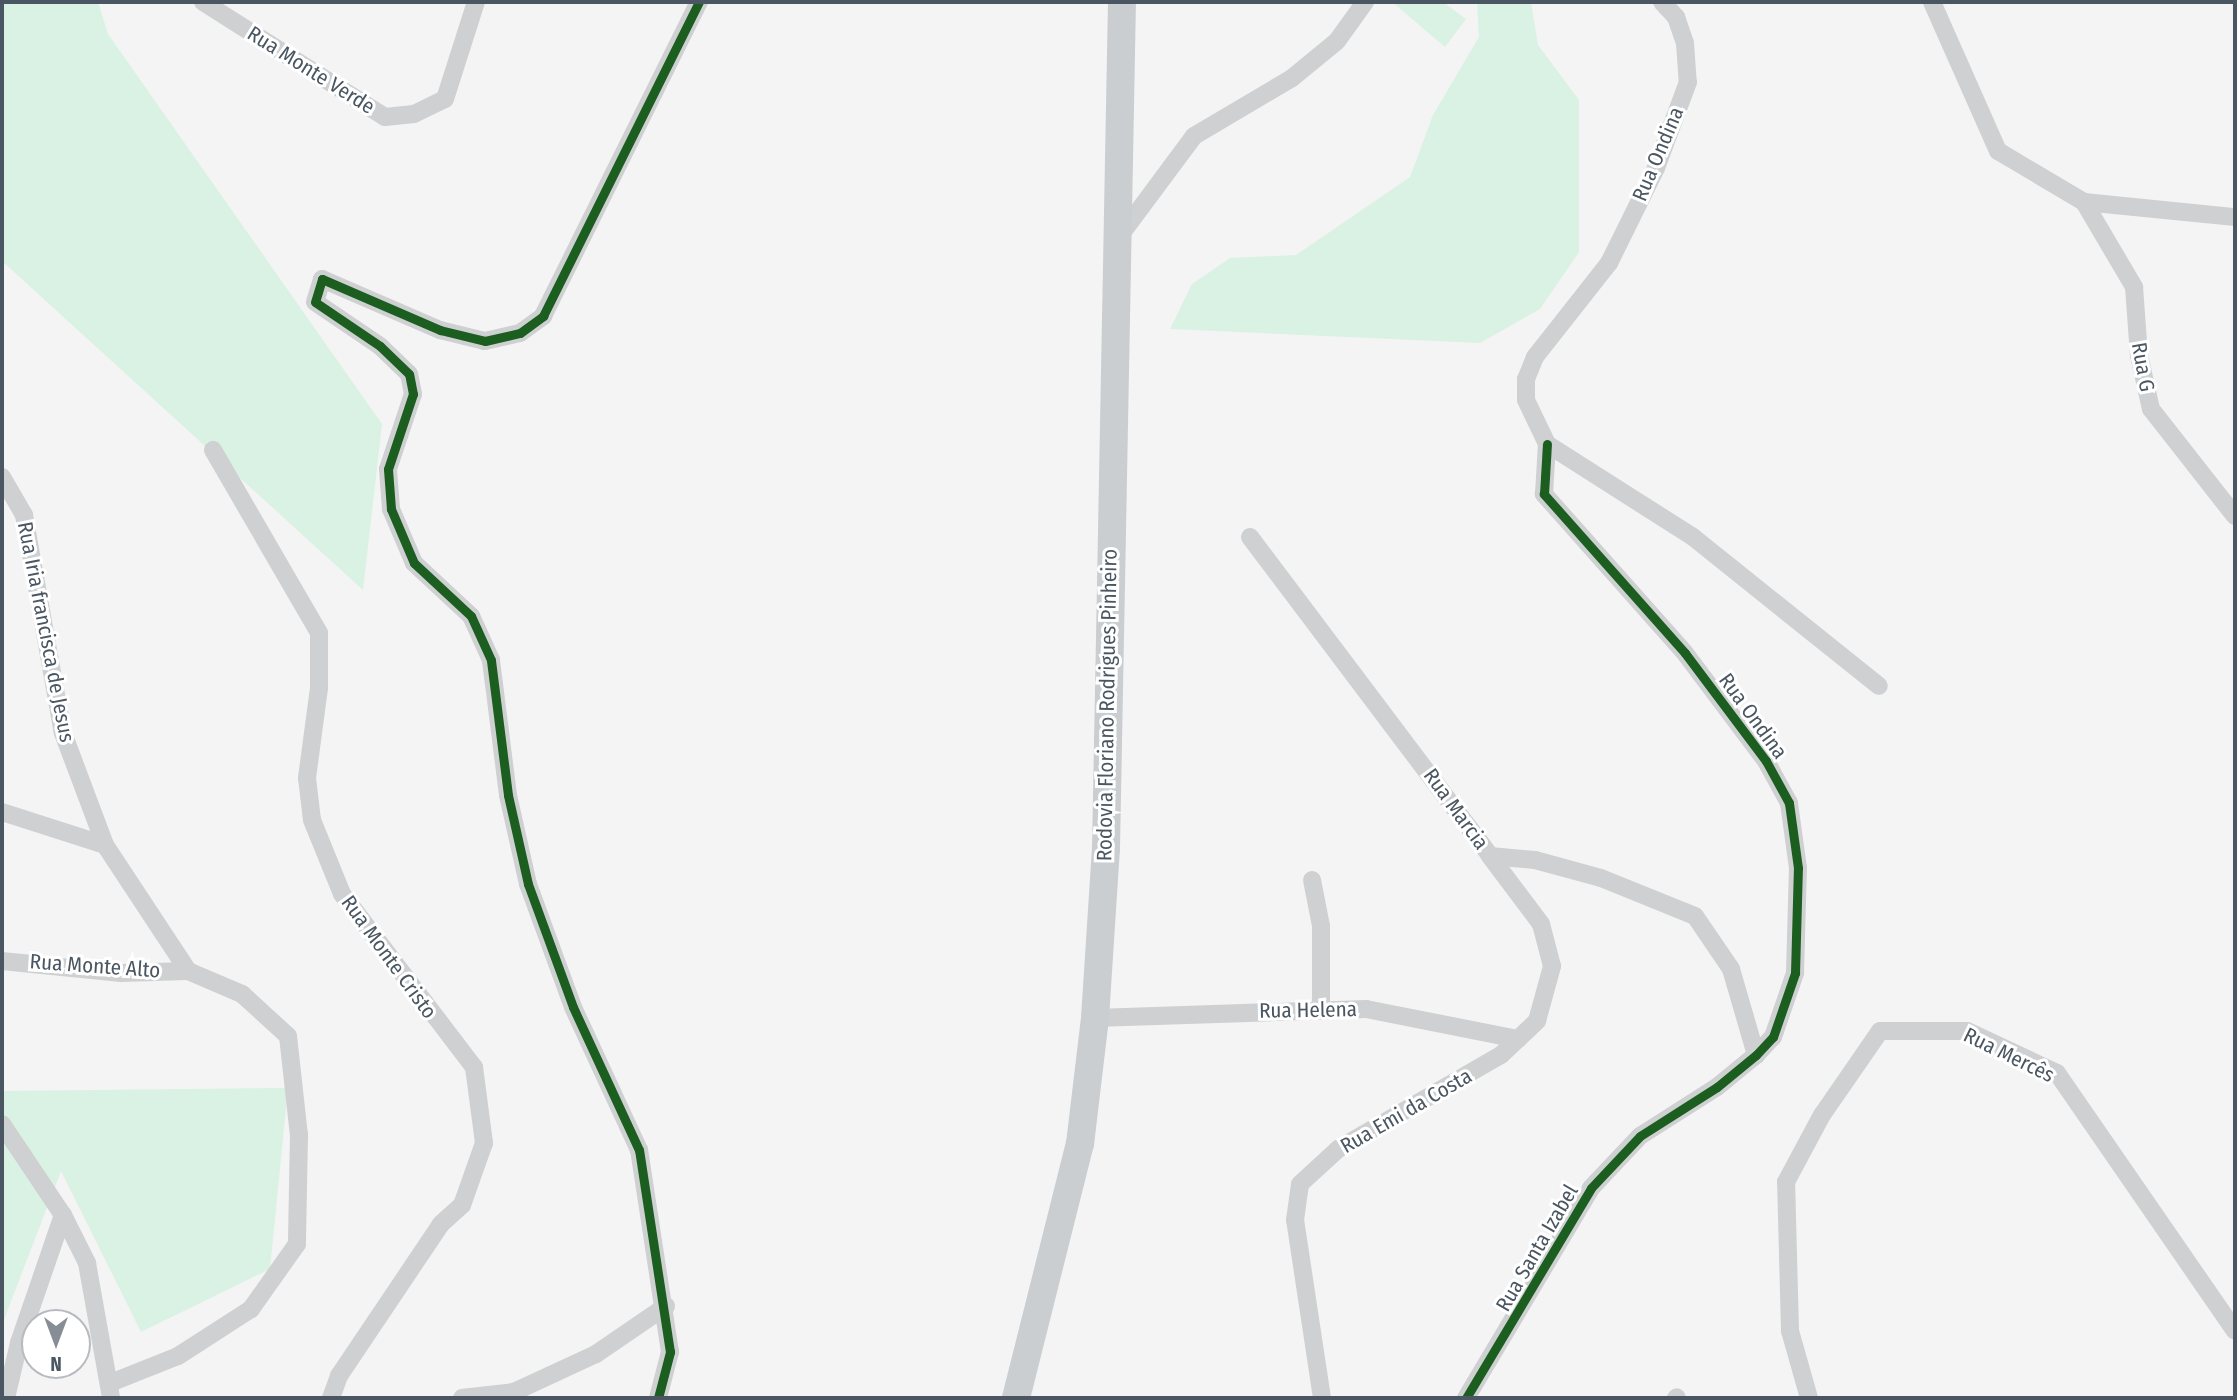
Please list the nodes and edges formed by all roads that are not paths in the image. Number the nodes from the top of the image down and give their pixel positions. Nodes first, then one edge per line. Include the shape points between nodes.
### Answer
1 (203, 2) edge
2 (476, 2) edge
3 (699, 2) edge
4 (1122, 2) edge
5 (1365, 2) edge
6 (1662, 2) edge
7 (1933, 2) edge
8 (2084, 202) junction
9 (2235, 217) edge
10 (1116, 241) junction
11 (1547, 443) junction
12 (212, 450) dead end
13 (2, 477) edge
14 (2235, 516) edge
15 (1250, 537) dead end
16 (1879, 686) dead end
17 (2, 811) edge
18 (105, 845) junction
19 (1490, 856) junction
20 (1312, 880) dead end
21 (2, 961) edge
22 (187, 971) junction
23 (1321, 1009) junction
24 (1096, 1018) junction
25 (1518, 1039) junction
26 (1756, 1055) junction
27 (2, 1124) edge
28 (63, 1215) junction
29 (666, 1306) junction
30 (2235, 1331) edge
31 (110, 1391) edge
32 (6, 1398) edge
33 (331, 1398) edge
34 (462, 1398) edge
35 (659, 1398) edge
36 (1016, 1398) edge
37 (1322, 1398) edge
38 (1466, 1398) edge
39 (1809, 1398) edge

1 - 2 street, Rua Monte Verde via 385,117 414,114 445,99
3 - 29 street via 543,316 520,333 485,341 440,330 322,279 315,302 380,346 409,374 413,394 388,470 391,509 414,563 471,615 491,660 508,795 528,884 573,1007 639,1150
4 - 10 main road, Rodovia Floriano Rodrigues Pinheiro
5 - 10 street via 1337,41 1292,78 1194,136
6 - 11 street, Rua Ondina via 1676,17 1685,43 1688,82 1656,168 1609,263 1535,357 1526,379 1532,419
7 - 8 street via 1998,151
8 - 9 street
8 - 14 street, Rua G via 2134,287 2139,355 2151,409
10 - 24 main road, Rodovia Floriano Rodrigues Pinheiro via 1106,849
11 - 16 street, Rua Ondina via 1693,537
11 - 26 street, Rua Ondina via 1545,495 1685,653 1766,761 1789,803 1798,868 1795,973 1773,1037
12 - 33 street, Rua Monte Cristo via 319,633 319,688 307,778 312,820 342,894 474,1067 484,1143 462,1205 441,1224 339,1376
13 - 18 street, Rua Iria francisca de Jesus via 24,515 63,733
15 - 19 street, Rua Marcia
17 - 18 street
18 - 22 street, Rua Iria francisca de Jesus
19 - 25 street, Rua Emi da Costa via 1541,924 1552,965 1537,1021
19 - 26 street, Rua Marcia via 1535,860 1601,878 1695,916 1731,969
20 - 23 street via 1321,926
21 - 22 street, Rua Monte Alto via 121,973
22 - 31 street via 242,993 288,1036 299,1135 297,1244 251,1309 178,1356
23 - 24 street, Rua Helena
23 - 25 street, Rua Helena via 1366,1009
24 - 36 main road, Rodovia Floriano Rodrigues Pinheiro via 1080,1144
25 - 37 street, Rua Emi da Costa via 1501,1055 1338,1149 1300,1184 1295,1220
26 - 38 street, Rua Santa Izabel via 1717,1087 1640,1136 1591,1188
27 - 28 street
28 - 31 street via 88,1263
28 - 32 street via 19,1343
29 - 34 street via 596,1354 514,1392
29 - 35 street via 670,1352
30 - 39 street, Rua Mercês via 2057,1073 1967,1031 1880,1031 1822,1115 1786,1182 1790,1331

